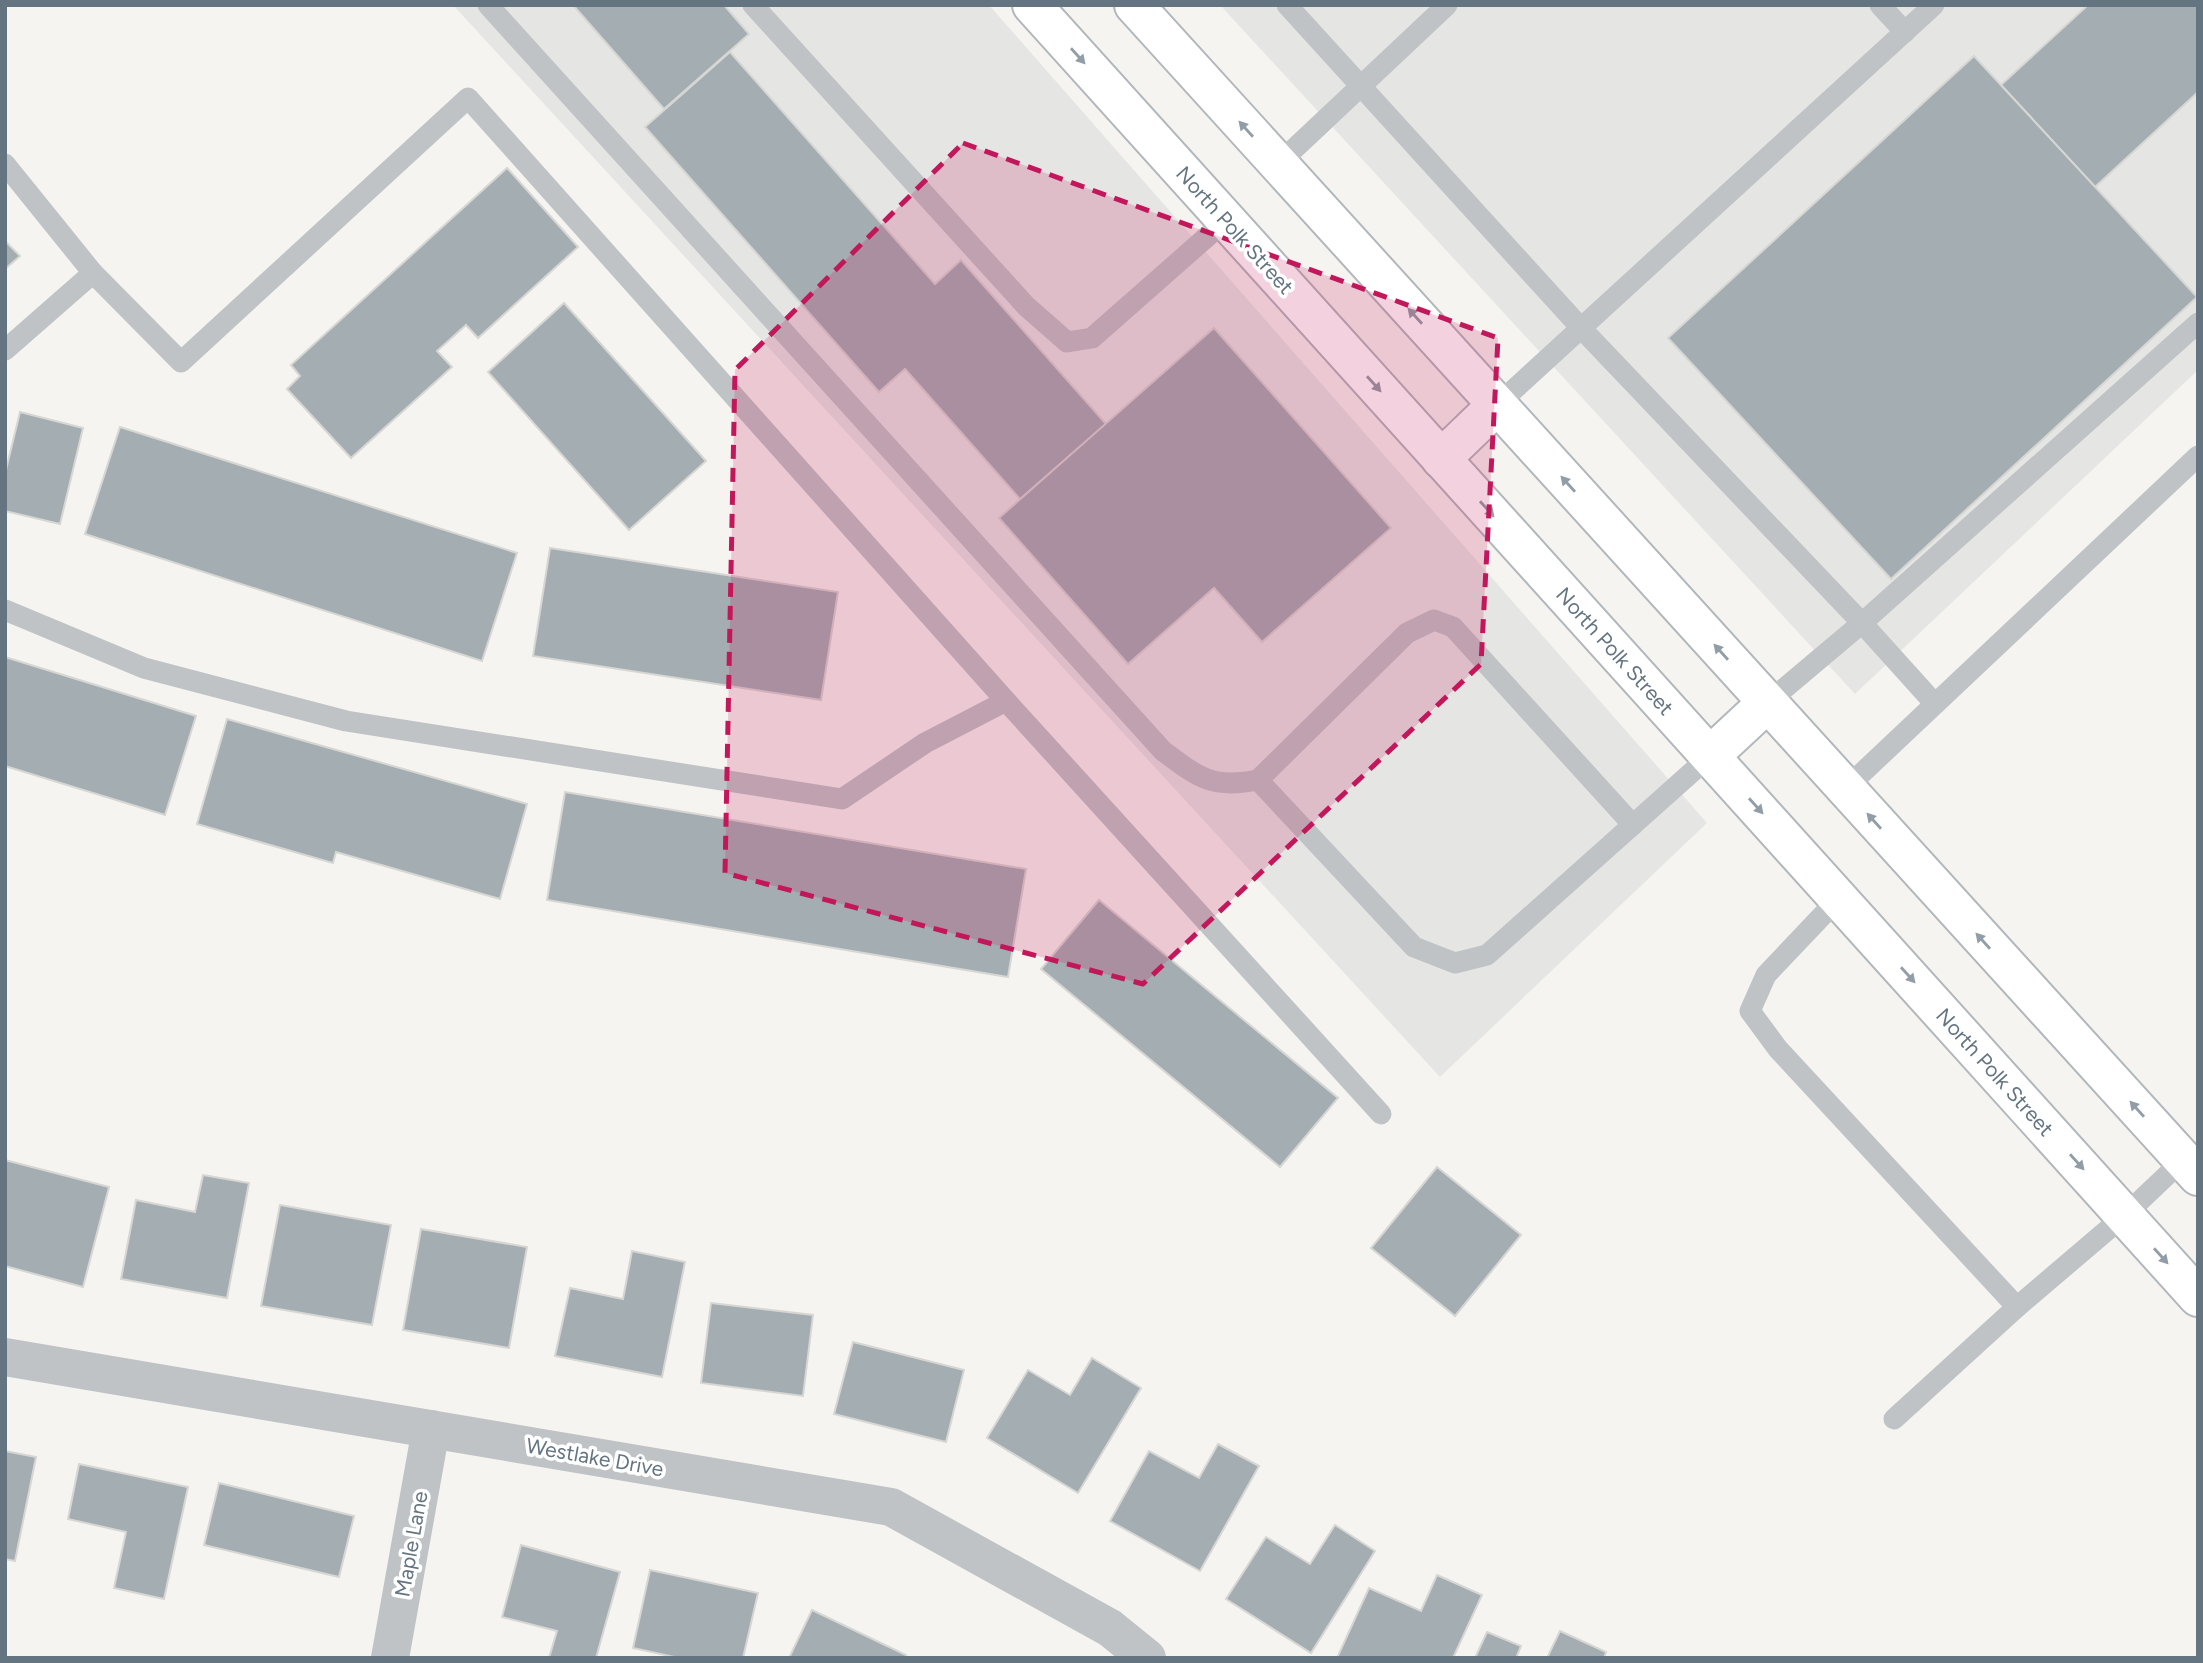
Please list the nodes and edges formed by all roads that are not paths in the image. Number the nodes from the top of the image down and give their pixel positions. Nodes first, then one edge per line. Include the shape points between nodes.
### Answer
1 (488, 5) edge
2 (753, 5) edge
3 (1032, 5) edge
4 (1134, 5) edge
5 (1287, 5) edge
6 (1447, 5) edge
7 (1880, 5) edge
8 (1934, 5) edge
9 (1905, 32) junction
10 (1360, 87) junction
11 (5, 164) edge
12 (1278, 164) junction
13 (1226, 220) junction
14 (93, 273) junction
15 (2198, 323) edge
16 (1581, 328) junction
17 (5, 350) edge
18 (1497, 405) junction
19 (2198, 456) edge
20 (1441, 459) junction
21 (5, 610) edge
22 (1862, 623) junction
23 (1006, 701) junction
24 (1767, 703) junction
25 (1935, 704) junction
26 (1710, 756) junction
27 (1258, 780) junction
28 (1845, 789) junction
29 (1633, 825) junction
30 (1839, 898) junction
31 (1381, 1114) dead end
32 (2190, 1168) edge
33 (2125, 1215) junction
34 (2198, 1297) edge
35 (2017, 1307) junction
36 (5, 1357) edge
37 (1894, 1419) dead end
38 (431, 1429) junction
39 (390, 1658) edge
40 (1147, 1658) edge

1 - 27 lane via 1163,751 1198,777 1231,785
2 - 13 lane via 1026,306 1067,342 1092,338
3 -> 13 main road, North Polk Street
12 -> 4 main road
5 - 10 lane
6 - 10 lane
7 - 9 lane
8 - 9 lane
9 - 16 lane
10 - 12 lane
10 - 16 lane
11 - 14 lane
18 -> 12 main road
13 -> 20 main road, North Polk Street
14 - 17 lane
14 - 23 lane via 181,362 468,98
15 - 22 lane
16 - 18 lane
16 - 22 lane
18 - 20 main road
24 -> 18 main road
19 - 25 lane
20 -> 26 main road, North Polk Street
21 - 23 lane via 144,668 346,721 842,799 925,743
22 - 24 lane
22 - 25 lane
23 - 31 lane
24 - 26 main road
24 - 28 main road
25 - 28 lane
26 - 29 lane
26 -> 30 main road, North Polk Street
27 - 29 lane via 1414,947 1455,963 1487,955
27 - 29 lane via 1407,633 1434,620 1452,627
32 -> 28 main road
30 -> 33 main road, North Polk Street
30 - 35 lane via 1766,975 1749,1012
32 - 33 lane
33 -> 34 main road, North Polk Street
33 - 35 lane
35 - 37 lane
36 - 38 street, Westlake Drive
38 - 39 street, Maple Lane
38 - 40 street, Westlake Drive via 891,1507 1110,1628

